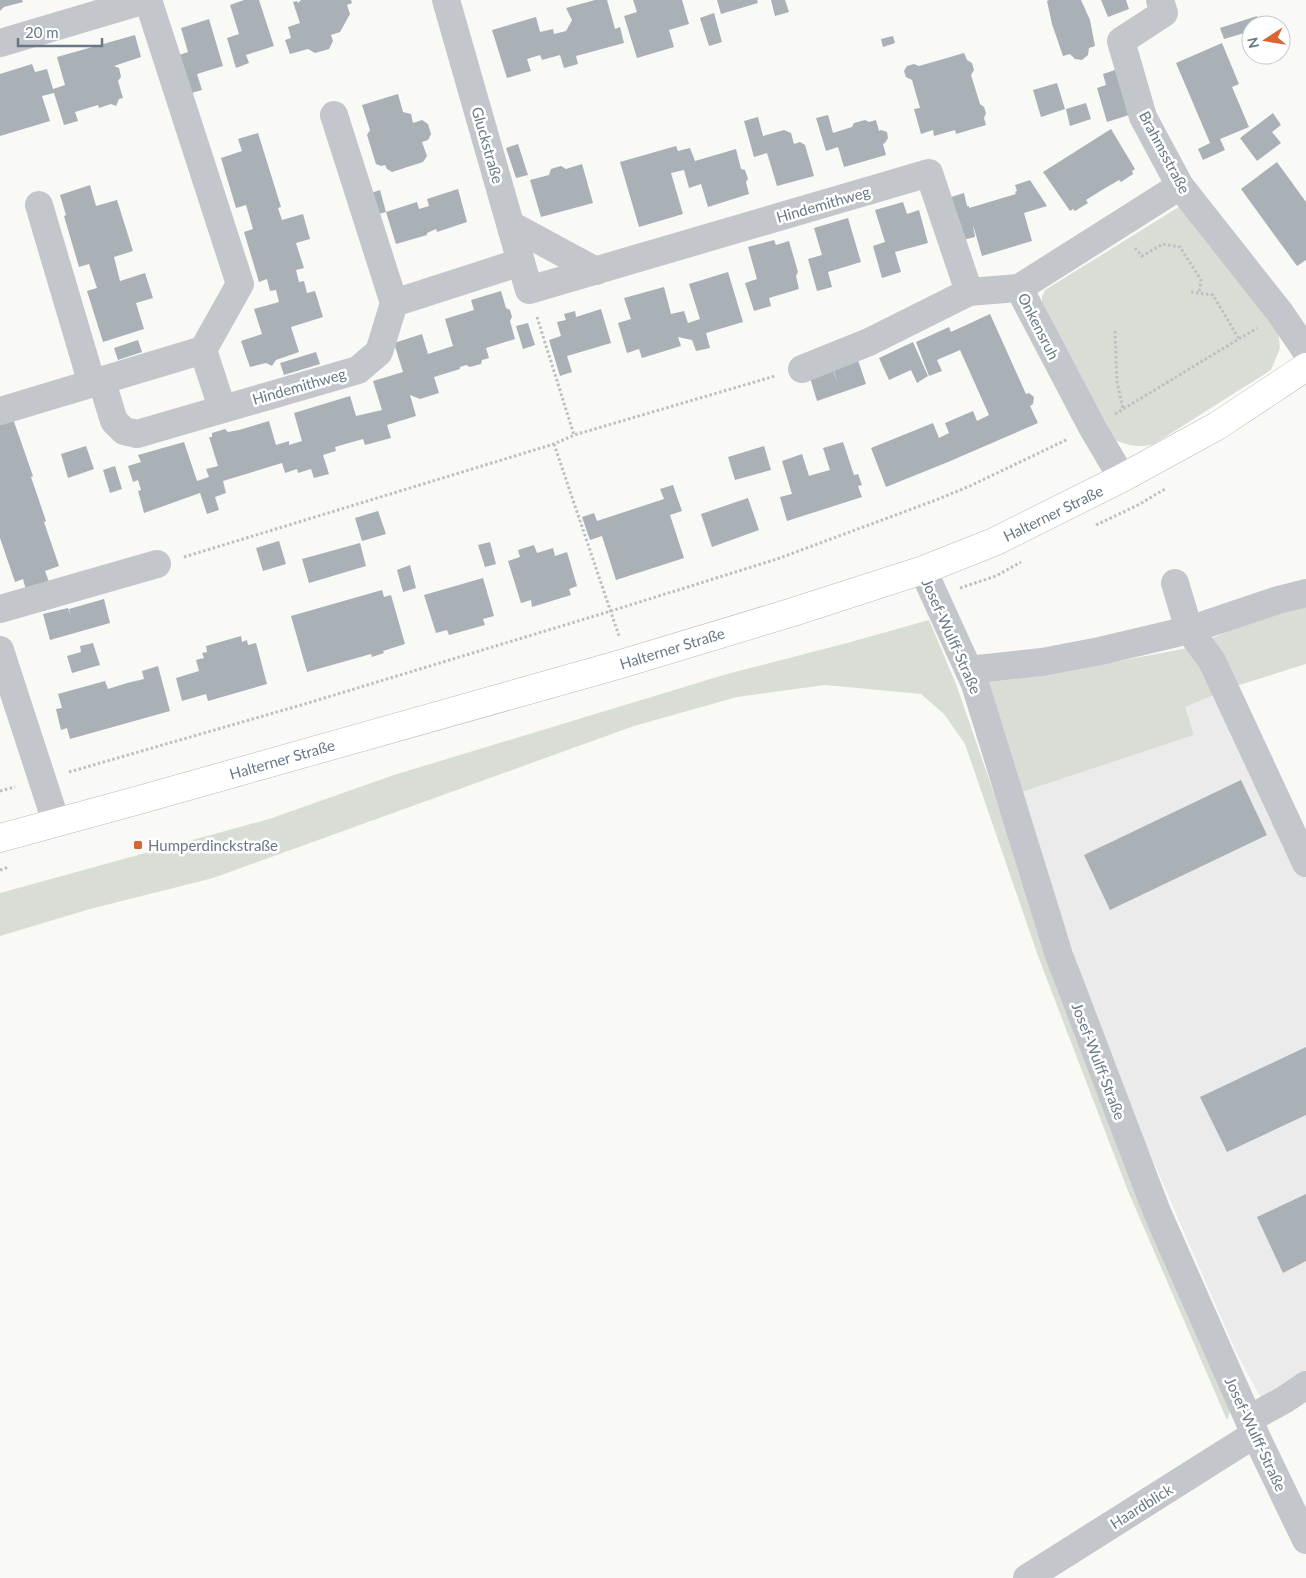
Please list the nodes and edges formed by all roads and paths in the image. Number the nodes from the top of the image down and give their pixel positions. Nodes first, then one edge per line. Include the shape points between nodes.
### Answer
1 (147, 0) edge
2 (1160, 0) edge
3 (450, 1) edge
4 (0, 43) edge
5 (334, 115) dead end
6 (1180, 186) junction
7 (39, 206) dead end
8 (511, 225) junction
9 (1119, 225) junction
10 (521, 262) junction
11 (596, 271) junction
12 (1019, 288) junction
13 (529, 290) junction
14 (969, 292) junction
15 (1191, 292) dead end
16 (1199, 293) junction
17 (394, 303) junction
18 (1281, 314) junction
19 (1115, 331) dead end
20 (1239, 339) junction
21 (203, 350) junction
22 (1306, 351) edge
23 (1306, 367) edge
24 (802, 368) joint
25 (97, 383) junction
26 (222, 408) junction
27 (1123, 409) junction
28 (0, 411) edge
29 (1092, 427) junction
30 (574, 435) junction
31 (554, 444) junction
32 (1122, 478) junction
33 (157, 564) joint
34 (923, 570) junction
35 (1174, 583) dead end
36 (1306, 592) edge
37 (0, 609) edge
38 (611, 611) junction
39 (1189, 630) junction
40 (0, 650) edge
41 (628, 662) junction
42 (969, 670) junction
43 (42, 779) junction
44 (0, 792) edge
45 (56, 822) junction
46 (0, 838) edge
47 (1306, 863) edge
48 (1306, 1386) edge
49 (1252, 1427) junction
50 (1306, 1540) edge
51 (1027, 1578) edge

1 - 4 street
1 - 21 street via 240,284
2 - 6 street, Brahmsstraße via 1164,12 1121,41 1144,117
3 - 8 street, Gluckstraße
5 - 17 street
6 - 9 street, Onkensruh
6 - 18 street, Brahmsstraße
7 - 25 street, Hindemithweg
8 - 10 street, Gluckstraße
8 - 11 street
9 - 12 street, Onkensruh
9 - 16 path via 1142,256 1163,244 1180,247 1201,280
10 - 13 street, Gluckstraße
10 - 17 street
11 - 13 street, Hindemithweg
11 - 14 street, Hindemithweg via 930,172
12 - 14 street
12 - 29 street, Onkensruh
13 - 30 path
14 - 24 street via 869,342
15 - 16 path
16 - 20 path via 1213,295
17 - 26 street, Hindemithweg via 379,352 358,370
18 - 20 path
18 - 22 street, Brahmsstraße
19 - 27 path via 1116,382
20 - 27 path
21 - 25 street
21 - 26 street
23 - 32 main road, Halterner Straße via 1217,426
24 - 30 path
25 - 26 street, Hindemithweg via 114,421 124,431 137,434
25 - 28 street
27 - 29 path
29 - 32 street, Onkensruh
29 - 38 path via 936,500 777,559
30 - 31 path
31 - 33 path
31 - 38 path
32 - 34 main road, Halterner Straße via 994,542
33 - 37 street
34 - 41 main road, Halterner Straße
34 - 42 street, Josef-Wulff-Straße
35 - 39 street
36 - 39 street
38 - 41 path
38 - 43 path
39 - 42 street via 1042,662
39 - 47 street via 1212,661
40 - 43 street
41 - 45 main road, Halterner Straße
42 - 49 street, Josef-Wulff-Straße via 1066,973 1156,1212
43 - 44 path
43 - 45 street
45 - 46 main road, Halterner Straße
48 - 49 street, Haardblick
49 - 50 street, Josef-Wulff-Straße
49 - 51 street, Haardblick

